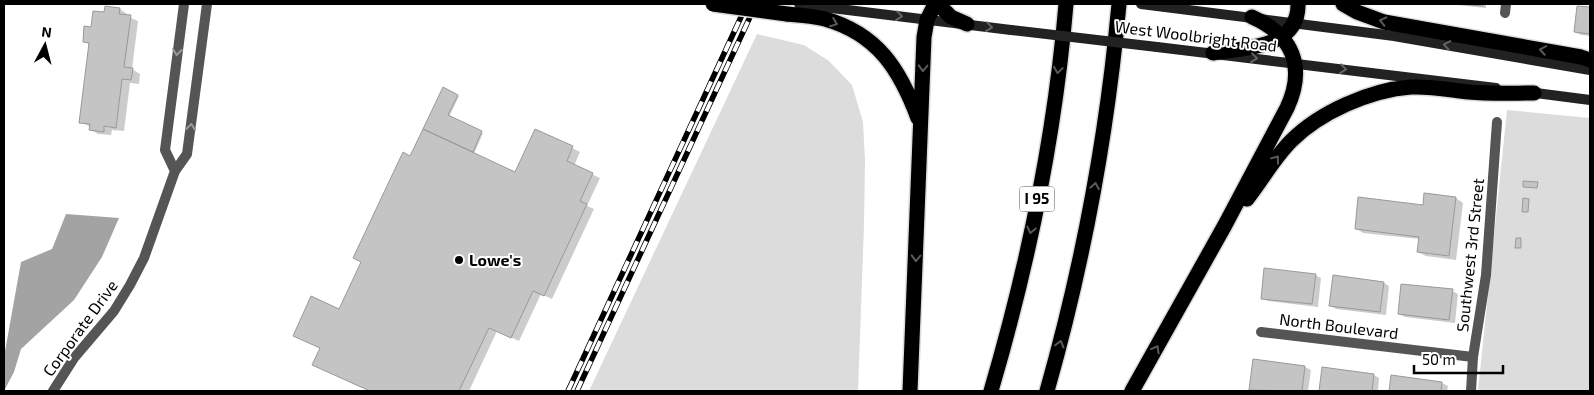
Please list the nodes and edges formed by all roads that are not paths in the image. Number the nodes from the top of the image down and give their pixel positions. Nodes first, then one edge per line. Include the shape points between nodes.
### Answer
1 (184, 4) edge
2 (207, 4) edge
3 (712, 4) edge
4 (799, 4) edge
5 (937, 4) edge
6 (1066, 4) edge
7 (1119, 4) edge
8 (1141, 4) edge
9 (1298, 4) edge
10 (1343, 4) edge
11 (1252, 17) junction
12 (927, 20) junction
13 (1295, 22) junction
14 (967, 24) junction
15 (1282, 37) junction
16 (1213, 53) junction
17 (1590, 60) edge
18 (1295, 63) junction
19 (1590, 70) edge
20 (1534, 93) junction
21 (1590, 100) edge
22 (1498, 122) dead end
23 (920, 125) junction
24 (175, 171) junction
25 (1225, 225) junction
26 (1261, 332) dead end
27 (1474, 357) junction
28 (53, 391) edge
29 (910, 391) edge
30 (991, 391) edge
31 (1047, 391) edge
32 (1132, 391) edge
33 (1471, 391) edge

1 -> 24 street via 166,150
24 -> 2 street, Corporate Drive via 187,154
3 -> 23 highway, bridge via 823,19 855,32 890,62 910,95
4 -> 12 main road, West Woolbright Road
5 - 12 highway
5 - 14 highway via 958,22
6 -> 30 highway, I 95 via 1041,181 1024,265
31 -> 7 highway via 1093,196 1106,119
8 - 11 main road, West Woolbright Road
9 - 13 highway
17 -> 10 highway via 1384,22
11 - 13 main road, West Woolbright Road
11 - 15 highway
12 - 14 main road, West Woolbright Road
12 -> 23 highway
13 - 15 highway
19 -> 13 main road, West Woolbright Road
14 -> 16 main road, West Woolbright Road, bridge
15 - 16 highway via 1261,46
15 - 18 highway
16 -> 18 main road, West Woolbright Road
18 -> 20 main road, West Woolbright Road
18 - 25 highway via 1296,81 1292,97
20 - 21 main road, West Woolbright Road
25 -> 20 highway via 1292,140 1314,122 1344,105 1409,87
22 - 27 street, Southwest 3rd Street via 1486,275
23 -> 29 highway
24 - 28 street, Corporate Drive via 144,258 130,286 114,311 74,358
32 -> 25 highway
26 - 27 street, North Boulevard
27 - 33 street, Southwest 3rd Street

